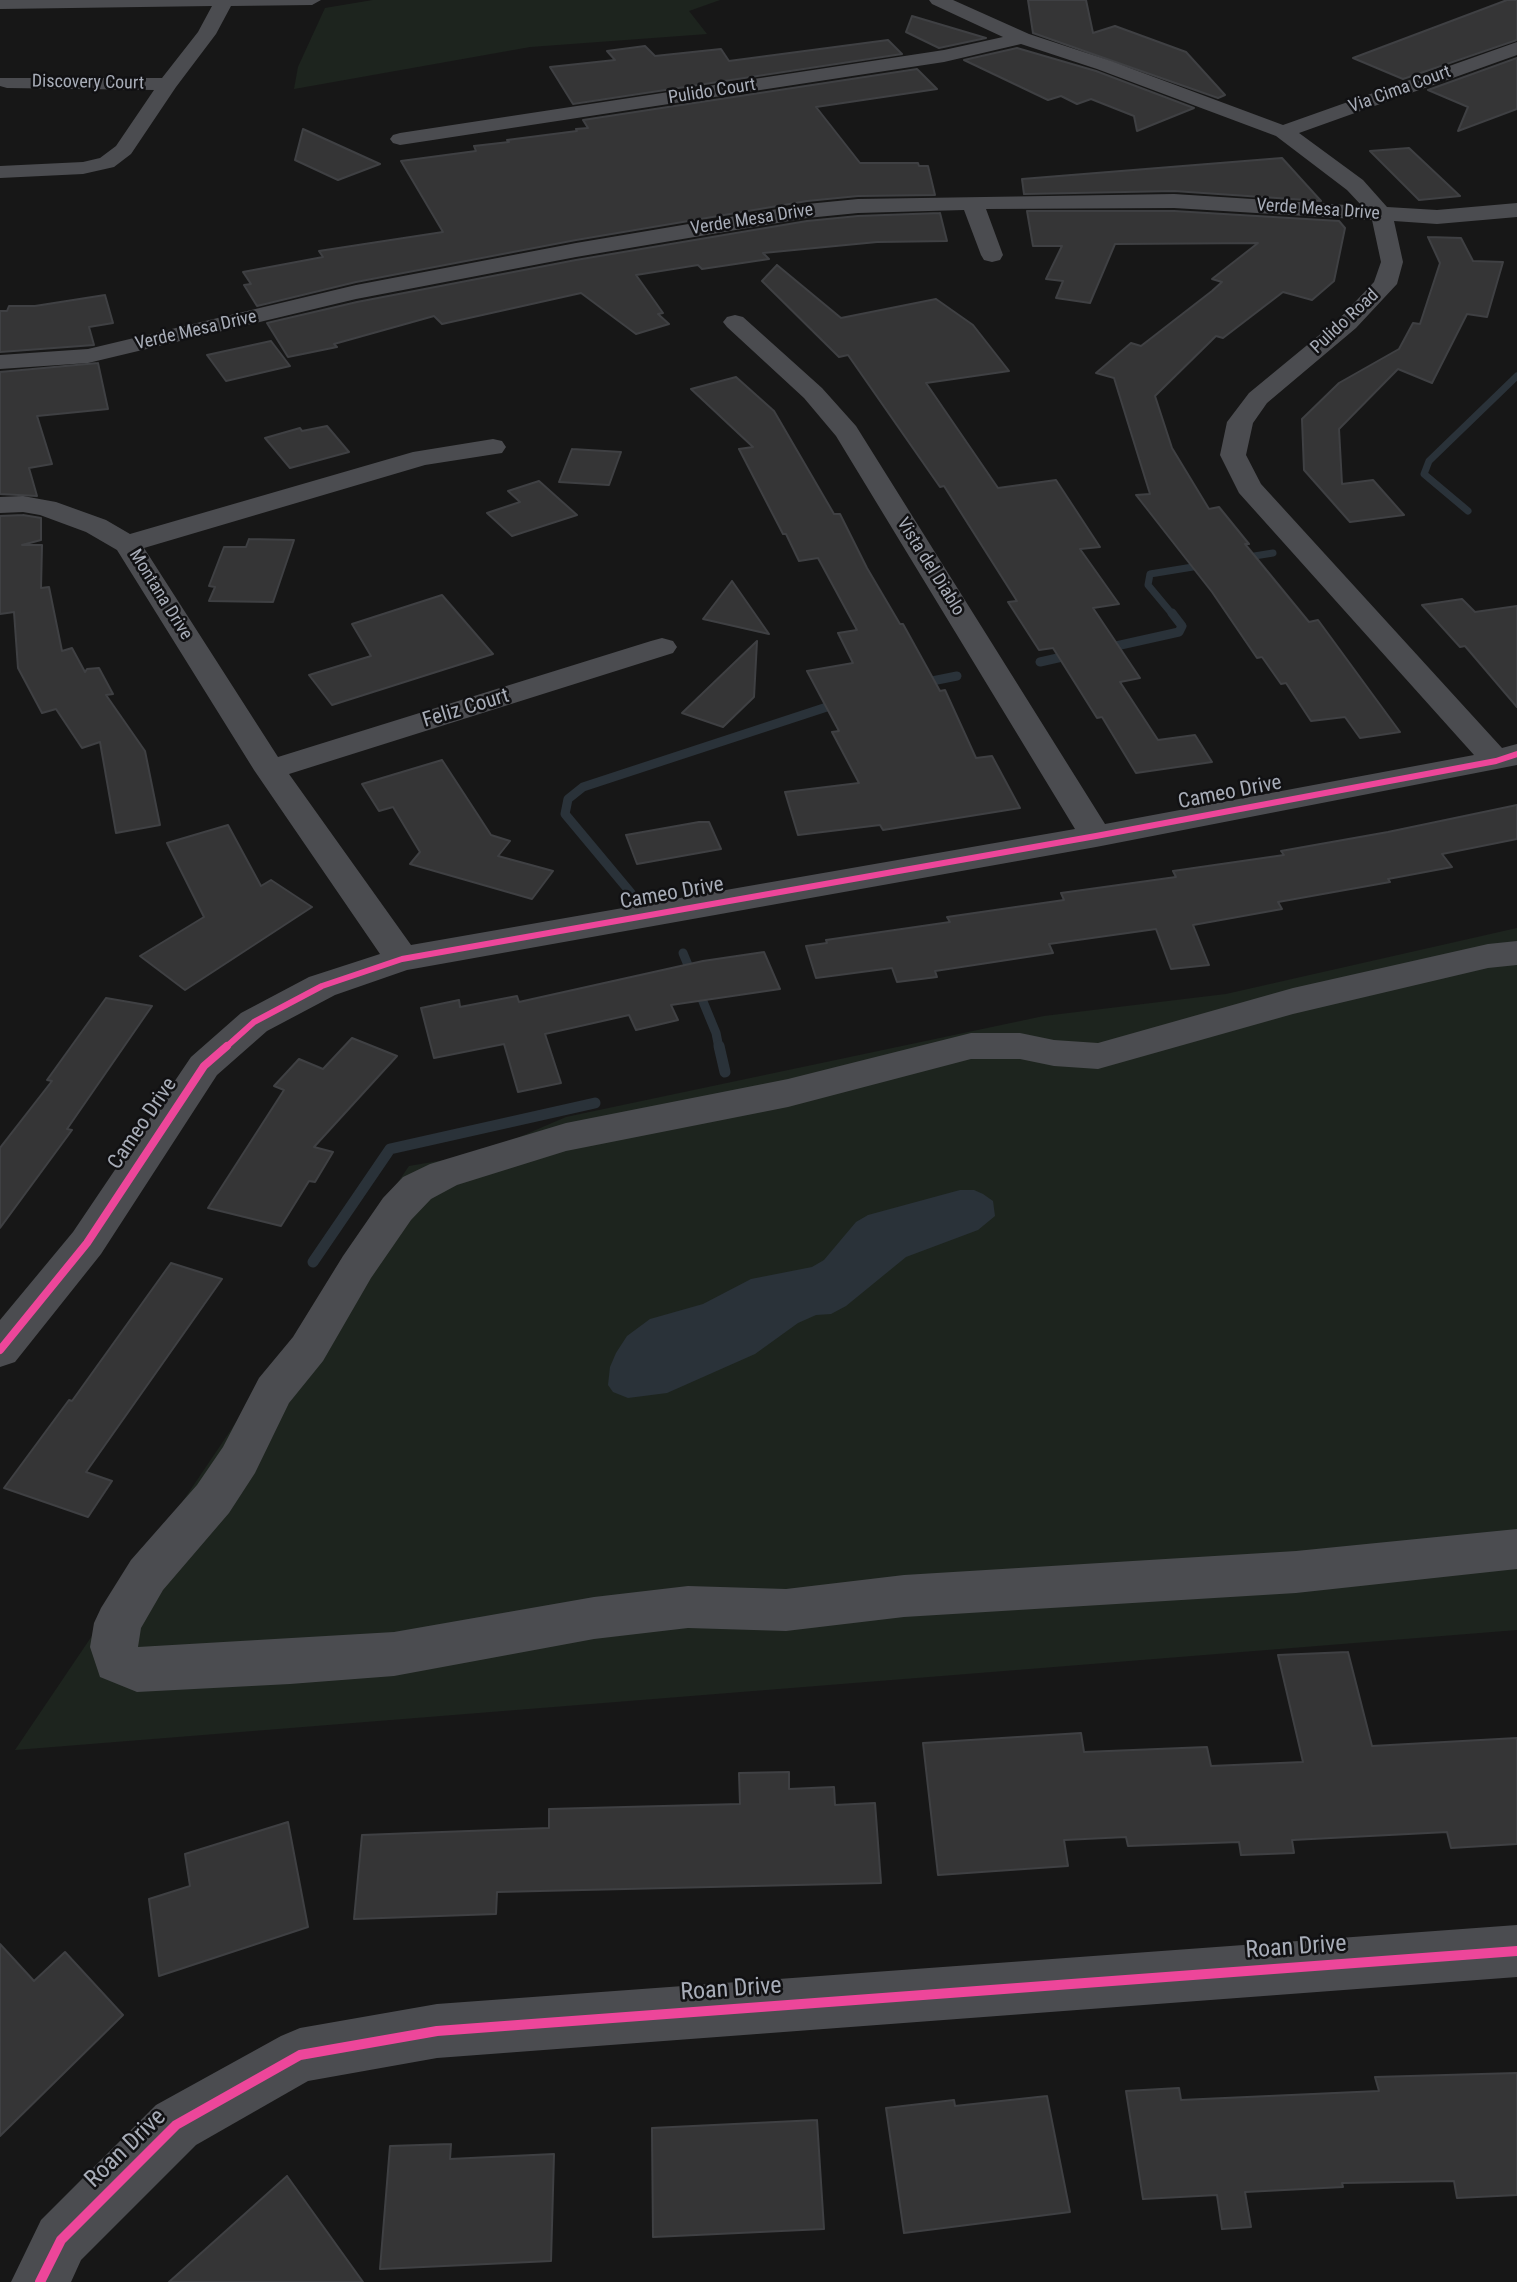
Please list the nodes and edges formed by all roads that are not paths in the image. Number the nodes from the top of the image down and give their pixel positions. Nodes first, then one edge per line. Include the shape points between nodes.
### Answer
1 (224, 0) edge
2 (312, 0) edge
3 (938, 0) edge
4 (985, 0) edge
5 (0, 3) edge
6 (963, 11) junction
7 (1022, 38) junction
8 (1517, 48) edge
9 (7, 82) dead end
10 (169, 84) junction
11 (1283, 132) junction
12 (400, 139) dead end
13 (0, 172) edge
14 (972, 203) junction
15 (1517, 209) edge
16 (1382, 215) junction
17 (992, 255) dead end
18 (735, 322) dead end
19 (0, 362) edge
20 (493, 447) dead end
21 (0, 505) edge
22 (127, 544) junction
23 (662, 648) dead end
24 (1506, 757) edge
25 (270, 770) junction
26 (1096, 836) junction
27 (1517, 953) edge
28 (402, 959) junction
29 (0, 1350) edge
30 (1517, 1549) edge
31 (1517, 1951) edge
32 (40, 2282) edge

1 - 2 street
1 - 5 street
1 - 10 street via 207,34
3 - 6 street
4 - 6 street
6 - 7 street
7 - 11 street
7 - 12 street, Pulido Court via 944,56
8 - 11 street, Via Cima Court
9 - 10 street, Discovery Court
10 - 13 street via 124,150 107,163
11 - 16 street via 1345,177
14 - 16 street, Verde Mesa Drive via 1174,201
14 - 17 street
14 - 19 street, Verde Mesa Drive via 858,206 764,217 356,292 88,356
15 - 16 street, Verde Mesa Drive via 1437,217
16 - 24 street, Pulido Road via 1392,262 1385,284 1348,323 1258,398 1240,422 1233,455 1249,487
18 - 26 street, Vista del Diablo via 813,393 847,432
20 - 22 street, Montana Drive via 422,458
21 - 22 street via 46,508 96,526
22 - 25 street, Montana Drive
23 - 25 street, Feliz Court
24 - 26 street, Cameo Drive
25 - 28 street, Montana Drive
26 - 28 street, Cameo Drive
27 - 30 street via 1282,1004 1098,1056 1020,1046 971,1046 788,1093 566,1137 444,1174 417,1188 397,1209 357,1266 308,1349 274,1391 213,1499 147,1575 118,1623 114,1647 117,1661 137,1670 290,1662 394,1654 594,1618 688,1607 786,1610 904,1596 1296,1572
28 - 29 street, Cameo Drive via 322,986 254,1022 204,1066 87,1244
31 - 32 street, Roan Drive via 437,2031 300,2055 176,2125 61,2240

